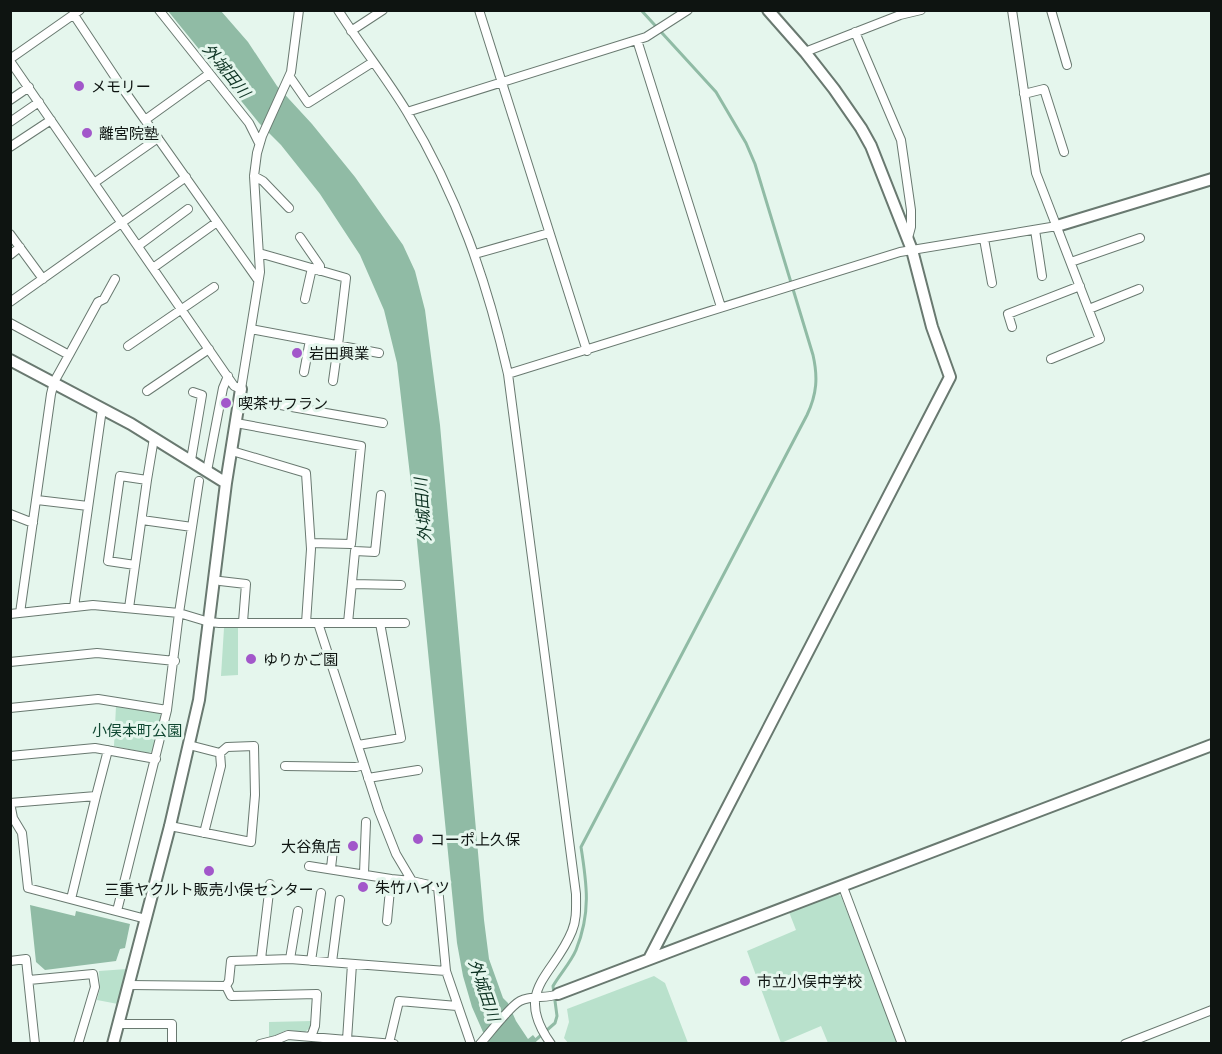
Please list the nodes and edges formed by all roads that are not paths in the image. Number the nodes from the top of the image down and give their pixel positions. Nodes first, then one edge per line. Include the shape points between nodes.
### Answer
1 (159, 10) edge
2 (299, 10) edge
3 (338, 10) edge
4 (383, 10) edge
5 (479, 10) edge
6 (688, 10) edge
7 (768, 10) edge
8 (921, 10) edge
9 (1012, 10) edge
10 (1051, 10) edge
11 (77, 13) edge
12 (900, 13) edge
13 (351, 31) junction
14 (855, 32) junction
15 (637, 40) junction
16 (805, 52) junction
17 (10, 60) edge
18 (373, 62) junction
19 (1067, 65) dead end
20 (209, 74) junction
21 (289, 79) junction
22 (502, 81) junction
23 (29, 87) junction
24 (1024, 94) junction
25 (10, 100) edge
26 (39, 102) junction
27 (407, 111) junction
28 (51, 120) junction
29 (145, 120) junction
30 (10, 122) edge
31 (158, 138) junction
32 (261, 140) junction
33 (10, 147) edge
34 (1064, 152) dead end
35 (254, 176) junction
36 (186, 177) junction
37 (1212, 179) edge
38 (94, 183) junction
39 (289, 208) dead end
40 (188, 210) dead end
41 (122, 222) junction
42 (217, 222) junction
43 (1057, 226) junction
44 (1035, 230) junction
45 (549, 232) junction
46 (10, 234) edge
47 (300, 237) dead end
48 (1140, 238) dead end
49 (984, 239) junction
50 (910, 245) junction
51 (138, 246) junction
52 (20, 247) junction
53 (259, 253) junction
54 (475, 254) junction
55 (10, 255) edge
56 (1071, 262) junction
57 (153, 268) junction
58 (316, 269) junction
59 (1042, 276) dead end
60 (43, 279) junction
61 (115, 279) dead end
62 (258, 280) junction
63 (992, 283) dead end
64 (214, 286) dead end
65 (1080, 286) junction
66 (1139, 289) dead end
67 (305, 299) dead end
68 (10, 302) edge
69 (721, 307) junction
70 (182, 309) junction
71 (1089, 309) junction
72 (10, 323) edge
73 (1012, 327) dead end
74 (250, 329) junction
75 (310, 340) junction
76 (338, 345) junction
77 (128, 346) dead end
78 (208, 349) junction
79 (587, 351) junction
80 (380, 353) dead end
81 (69, 355) junction
82 (1051, 359) dead end
83 (10, 360) edge
84 (304, 372) dead end
85 (508, 374) junction
86 (228, 376) junction
87 (333, 381) dead end
88 (54, 382) junction
89 (147, 391) dead end
90 (193, 392) dead end
91 (241, 394) junction
92 (102, 409) junction
93 (236, 423) junction
94 (383, 423) dead end
95 (154, 438) junction
96 (232, 451) junction
97 (191, 460) junction
98 (207, 471) junction
99 (147, 480) junction
100 (199, 482) dead end
101 (226, 483) junction
102 (381, 495) dead end
103 (37, 500) junction
104 (88, 506) junction
105 (10, 514) edge
106 (142, 520) junction
107 (33, 523) junction
108 (192, 526) junction
109 (311, 543) junction
110 (135, 565) junction
111 (220, 581) dead end
112 (352, 584) junction
113 (401, 585) dead end
114 (74, 607) junction
115 (129, 608) junction
116 (20, 613) junction
117 (179, 613) junction
118 (10, 614) edge
119 (209, 622) junction
120 (243, 622) junction
121 (306, 623) junction
122 (318, 623) junction
123 (348, 623) junction
124 (380, 623) junction
125 (405, 623) dead end
126 (175, 661) junction
127 (10, 662) edge
128 (10, 708) edge
129 (167, 710) junction
130 (189, 745) junction
131 (358, 745) junction
132 (1212, 745) edge
133 (108, 750) junction
134 (220, 753) junction
135 (10, 756) edge
136 (156, 759) junction
137 (364, 765) junction
138 (285, 766) dead end
139 (418, 770) dead end
140 (368, 778) junction
141 (96, 796) junction
142 (10, 803) edge
143 (366, 822) dead end
144 (170, 826) junction
145 (204, 833) junction
146 (333, 850) dead end
147 (309, 866) dead end
148 (331, 868) junction
149 (364, 873) junction
150 (391, 879) junction
151 (412, 881) junction
152 (270, 884) dead end
153 (843, 887) junction
154 (321, 893) dead end
155 (71, 899) junction
156 (340, 900) dead end
157 (117, 911) junction
158 (298, 911) dead end
159 (146, 919) junction
160 (387, 921) dead end
161 (261, 959) junction
162 (290, 959) junction
163 (649, 959) junction
164 (10, 961) edge
165 (310, 961) junction
166 (332, 963) junction
167 (352, 964) junction
168 (446, 971) junction
169 (29, 980) junction
170 (129, 985) junction
171 (226, 986) junction
172 (554, 996) joint
173 (535, 997) junction
174 (458, 1005) junction
175 (1212, 1010) edge
176 (119, 1024) junction
177 (311, 1037) junction
178 (347, 1040) junction
179 (548, 1040) edge
180 (392, 1043) edge
181 (35, 1044) edge
182 (78, 1044) edge
183 (113, 1044) edge
184 (172, 1044) edge
185 (260, 1044) edge
186 (471, 1044) edge
187 (480, 1044) edge
188 (902, 1044) edge
189 (1125, 1044) edge

1 - 20 street
2 - 21 street
3 - 13 street
4 - 13 street
5 - 22 street
6 - 15 street
7 - 16 street
8 - 12 street
9 - 24 street
10 - 19 street
11 - 17 street
11 - 29 street
12 - 14 street
13 - 18 street
14 - 16 street
14 - 50 street via 901,140 911,210
15 - 22 street
15 - 69 street
16 - 50 street via 871,146
17 - 23 street
18 - 21 street via 308,103
18 - 27 street
20 - 29 street
20 - 32 street
21 - 32 street
22 - 27 street
22 - 45 street
23 - 25 street
23 - 26 street
24 - 34 street via 1044,89
24 - 43 street via 1036,173
26 - 28 street
26 - 30 street
27 - 54 street
28 - 33 street
28 - 38 street
29 - 31 street
31 - 36 street
31 - 38 street
32 - 35 street
35 - 39 street
35 - 53 street
36 - 41 street
36 - 42 street
37 - 43 street
38 - 41 street
40 - 51 street
41 - 51 street
41 - 60 street
42 - 57 street
42 - 62 street
43 - 44 street
43 - 56 street
44 - 49 street
44 - 59 street
45 - 54 street
45 - 79 street
46 - 52 street
47 - 58 street via 320,266
48 - 56 street
49 - 50 street
49 - 63 street
50 - 69 street
50 - 163 street via 949,373 948,384
51 - 57 street
52 - 55 street
52 - 60 street
53 - 58 street
53 - 62 street
54 - 85 street
56 - 65 street
57 - 70 street
58 - 67 street
58 - 76 street via 346,278
60 - 68 street
61 - 81 street
62 - 74 street
64 - 70 street
65 - 71 street
65 - 73 street via 1008,314
66 - 71 street
69 - 79 street
70 - 77 street
70 - 78 street
71 - 82 street via 1100,339
72 - 81 street
74 - 75 street
74 - 91 street
75 - 76 street
75 - 84 street
76 - 80 street
76 - 87 street
78 - 86 street
78 - 89 street
79 - 85 street
81 - 88 street
83 - 88 street
85 - 173 street via 576,894 573,930
86 - 91 street
86 - 98 street
88 - 92 street
88 - 103 street
90 - 97 street via 202,395
91 - 93 street
91 - 94 street
92 - 95 street
92 - 104 street
93 - 96 street
93 - 109 street via 361,446 351,544
95 - 97 street
95 - 99 street
96 - 101 street
96 - 109 street via 306,474
97 - 98 street
98 - 101 street
99 - 106 street
99 - 110 street via 120,476 109,550 108,561
100 - 108 street
101 - 119 street
102 - 112 street via 375,552 354,551
103 - 104 street
103 - 107 street
104 - 114 street
105 - 107 street
106 - 108 street
106 - 110 street
107 - 116 street
108 - 117 street
109 - 121 street
110 - 115 street
111 - 120 street via 246,584
112 - 113 street
112 - 123 street
114 - 115 street
114 - 116 street
115 - 117 street
116 - 118 street
117 - 119 street
117 - 126 street
119 - 120 street
119 - 130 street
120 - 121 street
121 - 122 street
122 - 123 street
122 - 131 street
123 - 124 street
124 - 125 street
124 - 131 street via 401,738
126 - 127 street via 97,653
126 - 129 street
128 - 129 street via 98,699
129 - 136 street
130 - 134 street
130 - 144 street
131 - 137 street
132 - 153 street
133 - 135 street
133 - 136 street
133 - 141 street
134 - 145 street via 221,766
134 - 145 street via 227,747 254,746 251,842
136 - 157 street
137 - 138 street
137 - 140 street
139 - 140 street
140 - 151 street via 387,834
141 - 142 street
141 - 155 street
142 - 155 street via 22,833 28,888
143 - 149 street
144 - 145 street
144 - 159 street
146 - 148 street
147 - 148 street
148 - 149 street
149 - 150 street
150 - 151 street
150 - 160 street
151 - 168 street via 438,887
152 - 161 street
153 - 163 street
153 - 188 street
154 - 165 street
155 - 157 street
156 - 166 street
157 - 159 street
158 - 162 street
159 - 170 street
161 - 162 street
161 - 171 street via 231,961
162 - 165 street
163 - 172 street
164 - 169 street via 26,959
165 - 166 street
166 - 167 street
167 - 168 street
167 - 178 street
168 - 174 street
169 - 181 street
169 - 182 street via 93,974 95,987
170 - 171 street
170 - 176 street
171 - 177 street via 231,996 317,994
172 - 173 street
173 - 179 street via 538,1026
173 - 187 street via 519,1002
174 - 180 street via 399,1001
174 - 186 street
175 - 189 street
176 - 183 street
176 - 184 street via 171,1024
177 - 178 street
177 - 185 street via 288,1035
178 - 180 street

